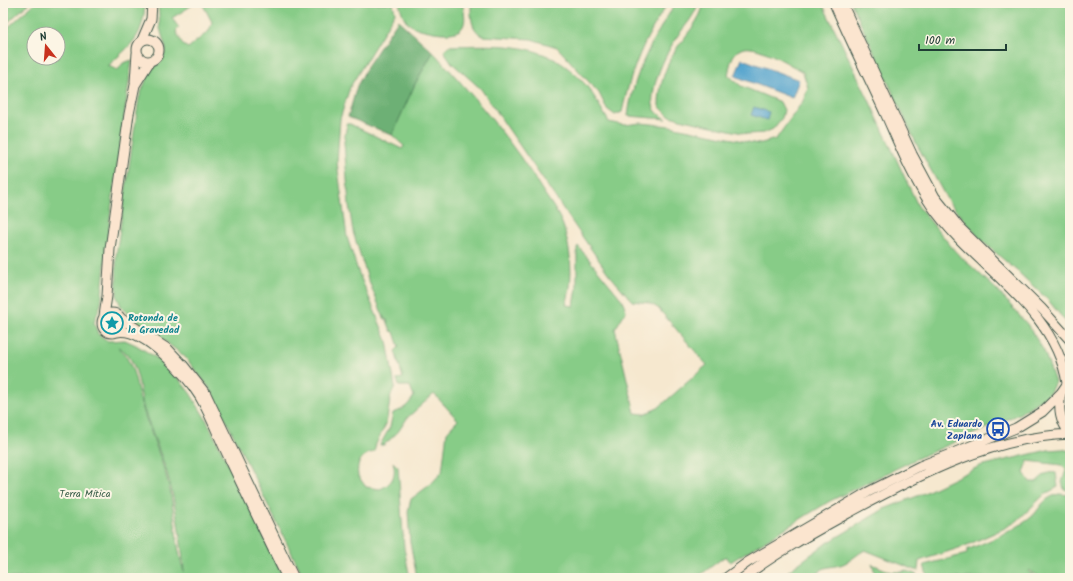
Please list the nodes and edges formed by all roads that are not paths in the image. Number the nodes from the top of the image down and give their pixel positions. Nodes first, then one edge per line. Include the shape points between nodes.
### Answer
1 (152, 3) edge
2 (834, 3) edge
3 (842, 3) edge
4 (151, 19) junction
5 (142, 40) junction
6 (158, 44) junction
7 (137, 53) junction
8 (150, 60) junction
9 (135, 85) junction
10 (108, 288) junction
11 (104, 316) junction
12 (120, 316) junction
13 (117, 332) junction
14 (1070, 340) edge
15 (1068, 382) edge
16 (1061, 393) junction
17 (1070, 434) edge
18 (287, 578) edge
19 (294, 578) edge
20 (726, 578) edge
21 (743, 578) edge

1 - 4 main road
2 - 15 main road via 905,157 928,199 952,232 1035,314 1054,343
3 - 14 main road via 912,154 935,197 960,228
4 - 5 main road
4 - 6 main road
5 - 6 main road via 151,38
5 - 7 main road via 137,47
6 - 8 main road via 158,55
7 - 8 main road via 142,59
7 - 9 main road
8 - 9 main road
9 - 10 main road via 128,114 110,249
10 - 11 main road
10 - 12 main road via 113,305
11 - 12 main road via 109,313
11 - 13 main road via 102,325 105,330
12 - 13 main road via 122,328
12 - 19 main road via 168,350 206,394
13 - 18 main road via 133,334 166,357 200,397
15 - 16 main road
16 - 17 main road via 1060,415 1063,425
16 - 20 main road via 1042,412 1016,428 920,466 868,492 754,558
17 - 21 main road via 997,445 907,482 826,525

